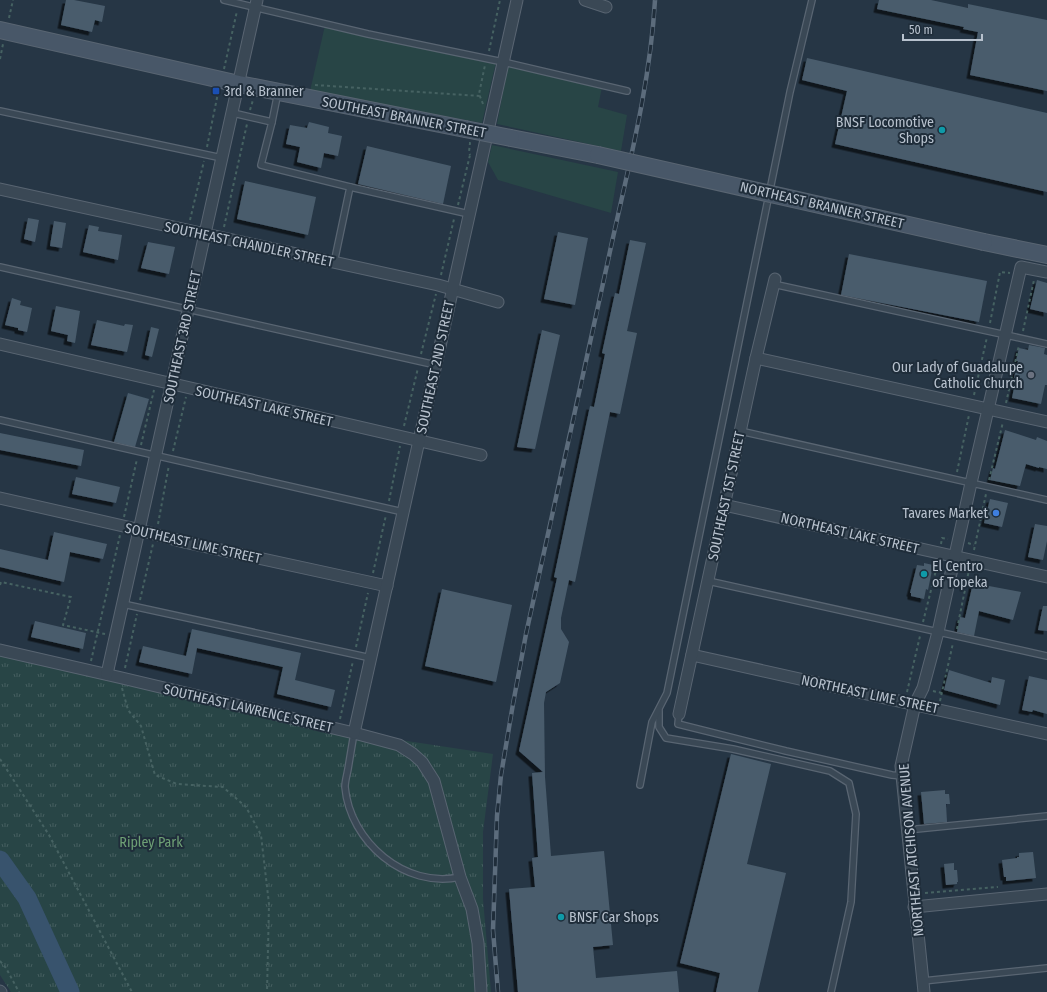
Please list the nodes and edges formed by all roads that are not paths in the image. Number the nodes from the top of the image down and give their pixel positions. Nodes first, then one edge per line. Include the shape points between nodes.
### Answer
1 (224, 0) edge
2 (517, 0) edge
3 (585, 0) edge
4 (812, 0) edge
5 (256, 4) edge
6 (606, 7) dead end
7 (0, 30) edge
8 (503, 62) junction
9 (239, 84) junction
10 (626, 91) dead end
11 (277, 98) junction
12 (0, 111) edge
13 (232, 113) junction
14 (272, 122) junction
15 (598, 155) joint
16 (223, 158) junction
17 (350, 187) junction
18 (0, 189) edge
19 (469, 214) junction
20 (204, 234) junction
21 (1047, 255) edge
22 (334, 263) junction
23 (0, 267) edge
24 (1047, 272) edge
25 (774, 281) joint
26 (452, 289) junction
27 (498, 302) dead end
28 (189, 309) junction
29 (1006, 335) junction
30 (0, 344) edge
31 (1047, 344) edge
32 (756, 358) junction
33 (436, 365) junction
34 (172, 384) junction
35 (988, 409) junction
36 (0, 420) edge
37 (1047, 422) edge
38 (740, 431) junction
39 (419, 441) junction
40 (481, 455) dead end
41 (156, 456) junction
42 (971, 483) junction
43 (0, 498) edge
44 (1047, 500) edge
45 (724, 505) junction
46 (404, 512) junction
47 (139, 530) junction
48 (954, 557) junction
49 (1047, 577) edge
50 (708, 581) junction
51 (387, 586) junction
52 (123, 604) junction
53 (938, 632) junction
54 (0, 650) edge
55 (692, 654) junction
56 (1047, 656) edge
57 (371, 658) junction
58 (108, 670) junction
59 (915, 704) junction
60 (659, 708) junction
61 (679, 714) joint
62 (354, 733) junction
63 (1047, 734) edge
64 (902, 776) junction
65 (640, 785) dead end
66 (1047, 816) edge
67 (917, 829) dead end
68 (460, 877) junction
69 (1047, 894) edge
70 (914, 907) junction
71 (1047, 968) edge
72 (923, 986) edge
73 (481, 992) edge
74 (831, 992) edge

1 - 5 lane
2 - 8 street, SOUTHEAST 2ND STREET
3 - 6 street
4 - 60 lane via 790,92 667,692
5 - 8 lane via 368,34
5 - 9 street, SOUTHEAST 3RD STREET
7 - 9 main road, SOUTHEAST BRANNER STREET
8 - 10 lane
8 - 19 street, SOUTHEAST 2ND STREET
9 - 11 main road, SOUTHEAST BRANNER STREET
9 - 13 street, SOUTHEAST 3RD STREET
11 - 14 lane
11 - 15 main road, SOUTHEAST BRANNER STREET, bridge via 466,136 511,138
12 - 16 lane
13 - 14 lane
13 - 16 street, SOUTHEAST 3RD STREET
14 - 17 lane via 261,165
15 - 21 main road, NORTHEAST BRANNER STREET, bridge
16 - 20 street, SOUTHEAST 3RD STREET
17 - 19 lane
17 - 22 lane
18 - 20 street, SOUTHEAST CHANDLER STREET
19 - 26 street, SOUTHEAST 2ND STREET
20 - 22 street, SOUTHEAST CHANDLER STREET
20 - 28 street, SOUTHEAST 3RD STREET
22 - 26 street, SOUTHEAST CHANDLER STREET
23 - 28 lane
24 - 29 street, NORTHEAST ATCHISON AVENUE via 1021,267
25 - 29 lane
25 - 32 street, SOUTHEAST 1ST STREET
26 - 27 street, SOUTHEAST CHANDLER STREET
26 - 33 street, SOUTHEAST 2ND STREET
28 - 33 lane
28 - 34 street, SOUTHEAST 3RD STREET
29 - 31 lane
29 - 35 street, NORTHEAST ATCHISON AVENUE
30 - 34 street, SOUTHEAST LAKE STREET
32 - 35 street
32 - 38 street, SOUTHEAST 1ST STREET
33 - 39 street, SOUTHEAST 2ND STREET
34 - 39 street, SOUTHEAST LAKE STREET
34 - 41 street, SOUTHEAST 3RD STREET
35 - 37 street
35 - 42 street, NORTHEAST ATCHISON AVENUE
36 - 41 lane
38 - 42 lane
38 - 45 street, SOUTHEAST 1ST STREET
39 - 40 street, SOUTHEAST LAKE STREET
39 - 46 street, SOUTHEAST 2ND STREET
41 - 46 lane
41 - 47 street, SOUTHEAST 3RD STREET
42 - 44 lane
42 - 48 street, NORTHEAST ATCHISON AVENUE
43 - 47 street, SOUTHEAST LIME STREET
45 - 48 street, NORTHEAST LAKE STREET
45 - 50 street, SOUTHEAST 1ST STREET
46 - 51 street, SOUTHEAST 2ND STREET
47 - 51 street, SOUTHEAST LIME STREET
47 - 52 street, SOUTHEAST 3RD STREET
48 - 49 street, NORTHEAST LAKE STREET
48 - 53 street, NORTHEAST ATCHISON AVENUE
50 - 53 lane
50 - 55 street, SOUTHEAST 1ST STREET
51 - 57 street, SOUTHEAST 2ND STREET
52 - 57 lane
52 - 58 street, SOUTHEAST 3RD STREET
53 - 56 lane
53 - 59 street, NORTHEAST ATCHISON AVENUE via 923,688
54 - 58 street, SOUTHEAST LAWRENCE STREET
55 - 59 street, NORTHEAST LIME STREET
55 - 61 street, SOUTHEAST 1ST STREET
57 - 62 street, SOUTHEAST 2ND STREET
58 - 62 street, SOUTHEAST LAWRENCE STREET
59 - 63 street, NORTHEAST LIME STREET
59 - 64 street, NORTHEAST ATCHISON AVENUE via 901,766
60 - 65 lane via 652,722
60 - 74 lane via 659,727 666,738 733,749 830,771 849,783 856,814 851,902
61 - 64 lane via 678,724
62 - 68 street, SOUTHEAST LAWRENCE STREET via 399,746 422,762 434,781
62 - 68 lane via 345,786 349,809 358,828 372,846 388,860 409,872 431,879
64 - 70 street, NORTHEAST ATCHISON AVENUE
66 - 67 lane
68 - 73 street via 472,909 476,930
69 - 70 street
70 - 72 street, NORTHEAST ATCHISON AVENUE
71 - 72 lane

